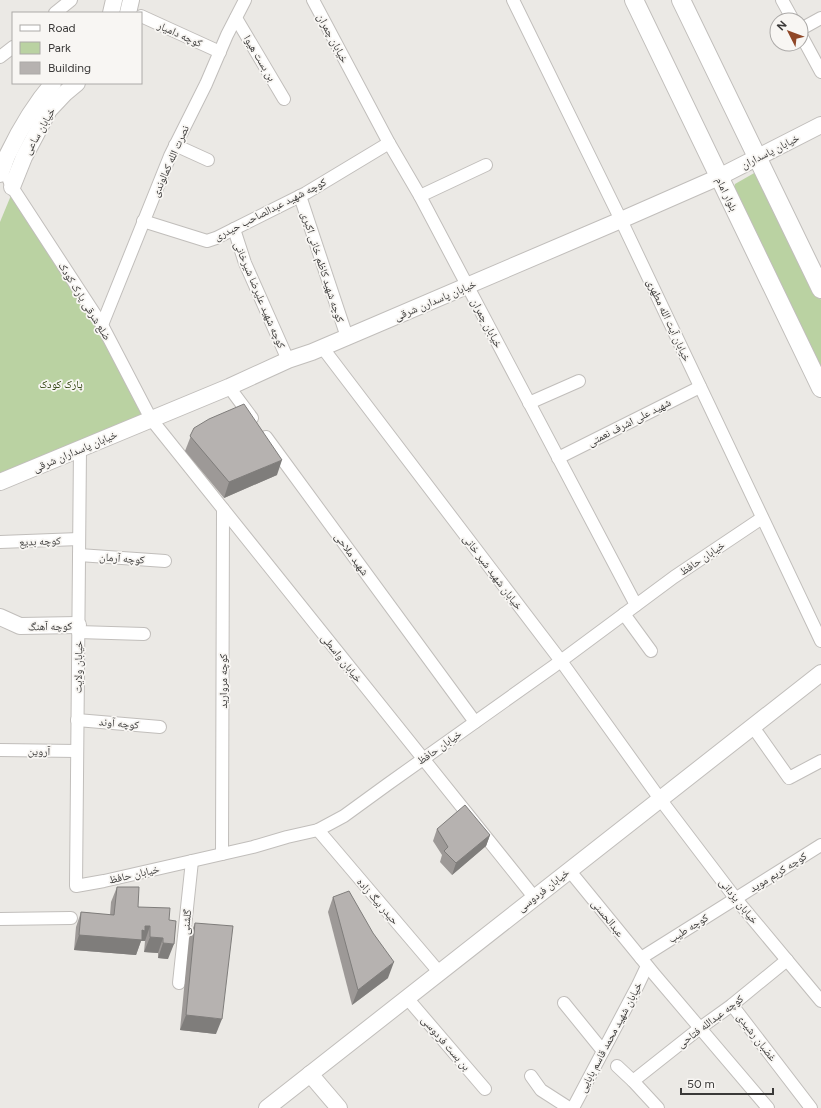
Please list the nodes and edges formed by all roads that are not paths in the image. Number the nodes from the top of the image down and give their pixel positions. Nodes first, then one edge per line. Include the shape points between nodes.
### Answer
1 (71, 0) edge
2 (245, 0) edge
3 (313, 0) edge
4 (513, 0) edge
5 (634, 0) edge
6 (681, 0) edge
7 (782, 0) edge
8 (113, 6) edge
9 (133, 11) edge
10 (56, 12) edge
11 (789, 12) edge
12 (142, 15) edge
13 (236, 18) junction
14 (821, 18) edge
15 (809, 25) edge
16 (12, 48) edge
17 (809, 50) edge
18 (220, 52) junction
19 (0, 57) edge
20 (821, 72) edge
21 (52, 84) edge
22 (76, 84) edge
23 (284, 99) dead end
24 (821, 125) edge
25 (389, 144) junction
26 (175, 146) junction
27 (757, 158) junction
28 (208, 160) dead end
29 (486, 164) dead end
30 (1, 169) edge
31 (719, 177) junction
32 (12, 187) junction
33 (300, 196) junction
34 (420, 196) junction
35 (621, 220) junction
36 (144, 221) junction
37 (234, 229) junction
38 (467, 286) junction
39 (821, 289) edge
40 (102, 325) junction
41 (347, 337) junction
42 (322, 348) junction
43 (288, 360) junction
44 (579, 381) dead end
45 (229, 386) junction
46 (700, 387) junction
47 (821, 388) edge
48 (529, 403) junction
49 (151, 419) junction
50 (80, 449) junction
51 (558, 458) junction
52 (0, 482) edge
53 (223, 509) junction
54 (762, 518) junction
55 (79, 539) junction
56 (0, 542) edge
57 (79, 556) junction
58 (165, 561) dead end
59 (636, 605) junction
60 (624, 614) junction
61 (0, 617) edge
62 (78, 629) junction
63 (144, 634) dead end
64 (821, 641) edge
65 (651, 652) dead end
66 (560, 661) junction
67 (821, 673) edge
68 (77, 720) junction
69 (475, 722) junction
70 (160, 727) dead end
71 (753, 727) junction
72 (0, 750) edge
73 (77, 751) junction
74 (423, 759) junction
75 (821, 760) edge
76 (660, 798) junction
77 (318, 830) junction
78 (821, 844) edge
79 (222, 854) junction
80 (192, 861) junction
81 (570, 870) junction
82 (76, 886) joint
83 (534, 897) junction
84 (736, 899) junction
85 (71, 918) dead end
86 (0, 919) edge
87 (787, 960) junction
88 (644, 962) junction
89 (439, 972) junction
90 (179, 983) dead end
91 (407, 998) junction
92 (821, 1001) edge
93 (564, 1003) dead end
94 (732, 1005) junction
95 (700, 1028) junction
96 (603, 1051) junction
97 (617, 1066) dead end
98 (310, 1074) junction
99 (531, 1076) dead end
100 (633, 1080) junction
101 (485, 1089) dead end
102 (655, 1107) edge
103 (266, 1108) edge
104 (339, 1108) edge
105 (569, 1108) edge
106 (573, 1108) edge
107 (768, 1108) edge
108 (811, 1108) edge

1 - 10 street
2 - 13 street, نصرت الله کمالوندی
3 - 25 street, خیابان چمران
4 - 35 street, خیابان آیت الله مطهری
5 - 31 main road, بلوار امام
6 - 27 main road
7 - 11 street
8 - 9 street, کوچه دامیار
12 - 18 street, کوچه دامیار
13 - 18 street, نصرت الله کمالوندی
13 - 23 street, بن بست هیوا
14 - 15 street
16 - 19 street
17 - 20 street
18 - 26 street, نصرت الله کمالوندی
21 - 30 street, خیابان ساعی via 21,130
22 - 32 street, خیابان ساعی via 49,110 24,157
24 - 27 street, خیابان پاسداران
25 - 33 street, کوچه شهید عبدالصاحب حیدری
25 - 34 street, خیابان چمران
26 - 28 street
26 - 36 street, نصرت الله کمالوندی
27 - 31 street, خیابان پاسداران
27 - 39 main road
29 - 34 street
30 - 32 street, ضلع شرقی پارک کودک
31 - 35 street, خیابان پاسدارن شرقی
31 - 47 main road, بلوار امام
32 - 40 street, ضلع شرقی پارک کودک
33 - 37 street, کوچه شهید عبدالصاحب حیدری
33 - 41 street, کوچه شهید کاظم خانی اکبری
34 - 38 street, خیابان چمران
35 - 38 street, خیابان پاسدارن شرقی
35 - 46 street, خیابان آیت الله مطهری
36 - 37 street, کوچه شهید عبدالصاحب حیدری via 207,241
36 - 40 street, نصرت الله کمالوندی
37 - 43 street, کوچه شهید علیرضا شیرخانی via 245,263
38 - 41 street, خیابان پاسدارن شرقی
38 - 48 street, خیابان چمران
40 - 49 street, ضلع شرقی پارک کودک
41 - 42 street, خیابان پاسدارن شرقی
42 - 43 street, خیابان پاسدارن شرقی
42 - 66 street, خیابان شهید شیر خانی
43 - 45 street, خیابان پاسدارن شرقی
44 - 48 street
45 - 49 street, خیابان پاسدارن شرقی
45 - 69 street, شهید ملاحی
46 - 51 street, شهید علی اشرف نعمتی
46 - 54 street, خیابان آیت الله مطهری
48 - 51 street, خیابان چمران
49 - 50 street, خیابان پاسداران شرقی
49 - 53 street, خیابان واسطی
50 - 52 street, خیابان پاسداران شرقی
50 - 55 street, خیابان ولایت
51 - 59 street, خیابان چمران
53 - 74 street, خیابان واسطی
53 - 79 street, کوچه مروارید
54 - 59 street, خیابان حافظ
54 - 64 street, خیابان آیت الله مطهری
55 - 56 street, کوچه بدیع
55 - 57 street, خیابان ولایت
57 - 58 street, کوچه آرمان
57 - 62 street, خیابان ولایت
59 - 60 street, خیابان حافظ
60 - 65 street
60 - 66 street, خیابان حافظ
61 - 62 street, کوچه آهنگ via 20,626
62 - 63 street
62 - 68 street, خیابان ولایت
66 - 69 street, خیابان حافظ
66 - 76 street, خیابان شهید شیر خانی
67 - 71 street, خیابان فردوسی
68 - 70 street, کوچه آوند
68 - 73 street, خیابان ولایت
69 - 74 street, خیابان حافظ
71 - 75 street via 789,778
71 - 76 street, خیابان فردوسی
72 - 73 street, آروین
73 - 82 street, خیابان ولایت
74 - 77 street, خیابان حافظ via 344,816
74 - 83 street, خیابان واسطی
76 - 81 street, خیابان فردوسی
76 - 84 street, خیابان یزدانی
77 - 79 street, خیابان حافظ
77 - 89 street, حیدر بیگ زاده
78 - 84 street, کوچه کریم موید
79 - 80 street, خیابان حافظ
80 - 82 street, خیابان حافظ
80 - 90 street, گلشنی
81 - 83 street, خیابان فردوسی
81 - 88 street, عبدالحسنی
83 - 89 street, خیابان فردوسی
84 - 87 street, خیابان یزدانی
84 - 88 street, کوچه طیب
85 - 86 street
87 - 92 street, خیابان یزدانی
87 - 94 street, کوچه عبدالله فتاحی
88 - 95 street, عبدالحسنی
88 - 96 street, خیابان شهید محمد قاسم بابایی via 638,985
89 - 91 street, خیابان فردوسی
91 - 98 street, خیابان فردوسی
91 - 101 street, بن بست فردوسی
93 - 96 street
94 - 95 street, کوچه عبدالله فتاحی
94 - 108 street, غضبان رشیدی
95 - 100 street, کوچه عبدالله فتاحی
95 - 107 street, عبدالحسنی
96 - 106 street, خیابان شهید محمد قاسم بابایی
97 - 100 street
98 - 103 street, خیابان فردوسی
98 - 104 street
99 - 105 street via 541,1090
100 - 102 street

